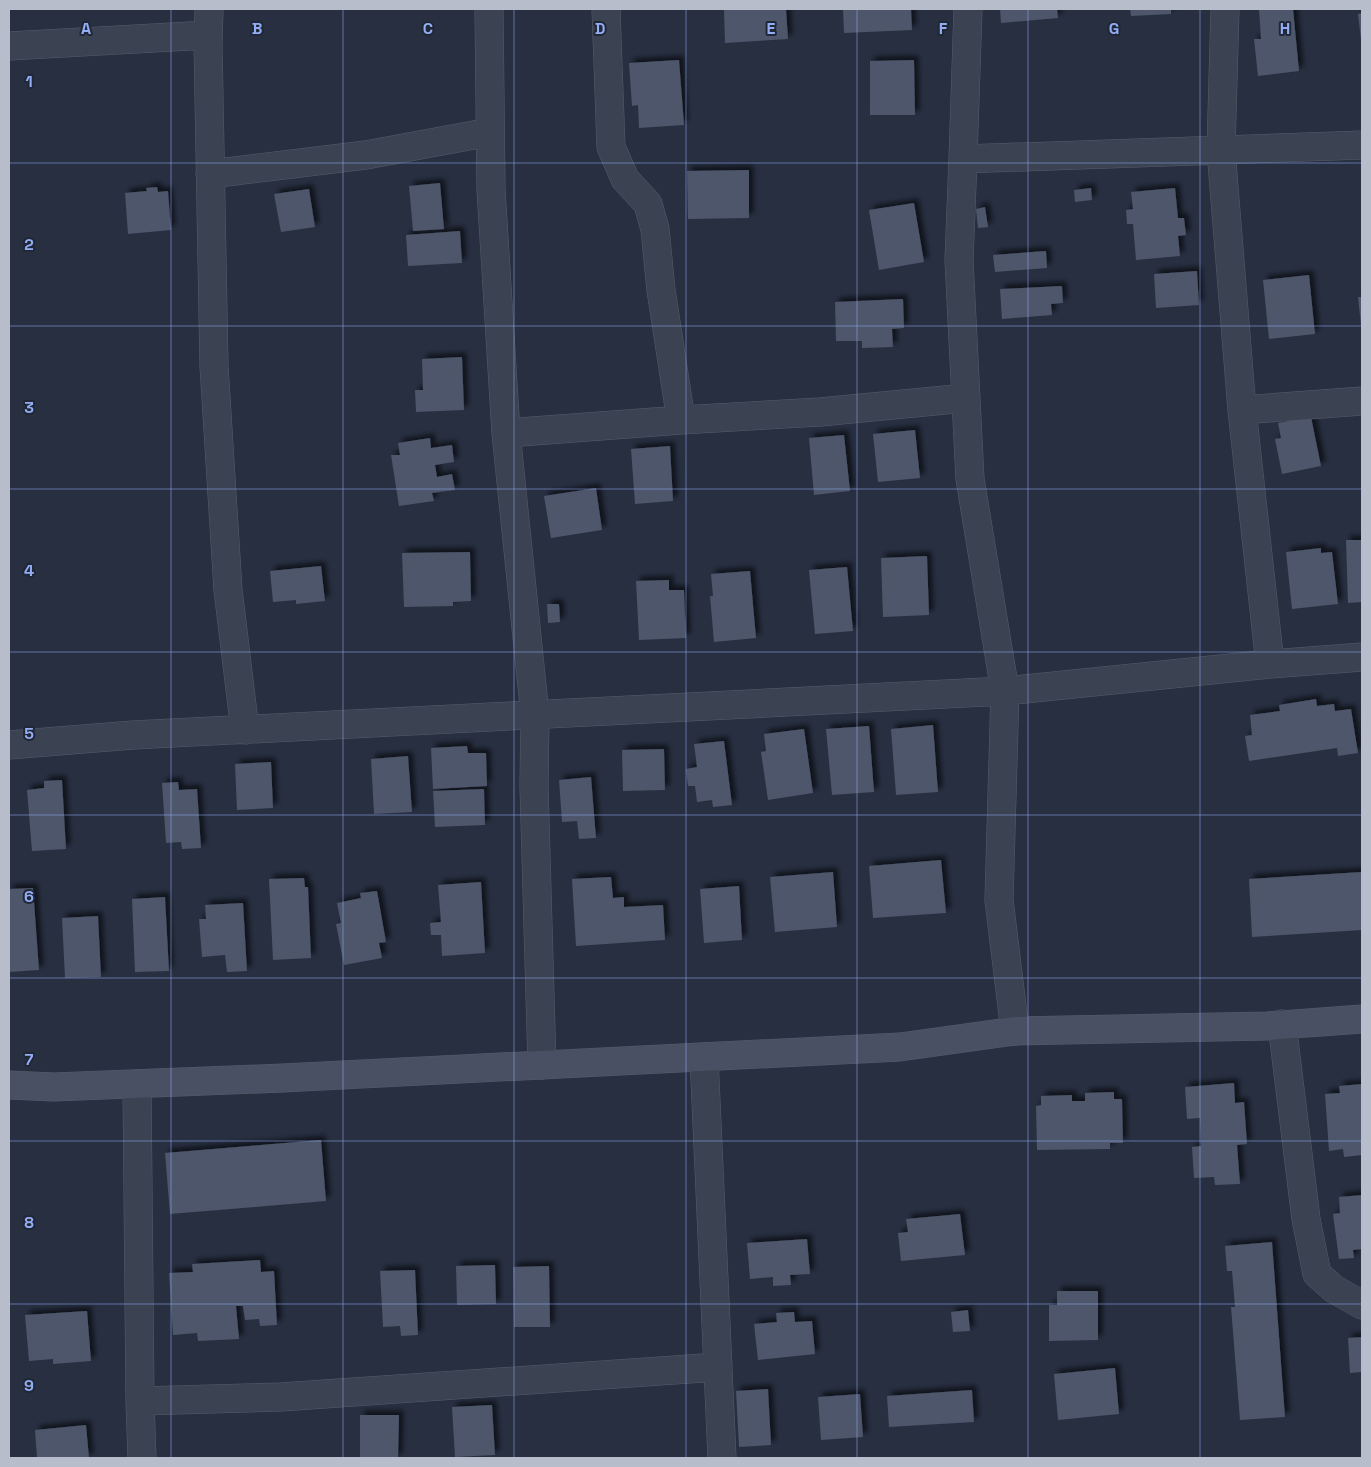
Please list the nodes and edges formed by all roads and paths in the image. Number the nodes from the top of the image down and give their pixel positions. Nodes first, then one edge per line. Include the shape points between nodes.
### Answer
1 (489, 9) edge
2 (606, 9) edge
3 (968, 9) edge
4 (1224, 9) edge
5 (209, 22) edge
6 (9, 46) edge
7 (490, 132) junction
8 (1362, 144) edge
9 (1222, 150) junction
10 (963, 159) junction
11 (210, 174) junction
12 (966, 398) junction
13 (1362, 401) edge
14 (1242, 410) junction
15 (681, 420) junction
16 (506, 434) junction
17 (1362, 657) edge
18 (1270, 664) junction
19 (1005, 692) junction
20 (535, 715) junction
21 (245, 730) junction
22 (9, 745) edge
23 (1362, 1018) edge
24 (1282, 1024) junction
25 (1015, 1031) junction
26 (704, 1057) junction
27 (542, 1065) junction
28 (137, 1084) junction
29 (9, 1085) edge
30 (1362, 1305) edge
31 (718, 1366) junction
32 (140, 1400) junction
33 (142, 1458) edge
34 (722, 1458) edge

1 - 7 street
2 - 15 street via 611,147 625,179 648,204 655,229
3 - 10 street
4 - 9 street
5 - 6 street
5 - 11 street
7 - 11 street via 366,154
7 - 16 street
8 - 9 street
9 - 10 street
9 - 14 street
10 - 12 street via 959,260
11 - 21 street via 214,366 226,560
12 - 15 street via 820,412
12 - 19 street via 970,480
13 - 14 street
14 - 18 street
15 - 16 street
16 - 20 street
17 - 18 street
18 - 19 street
19 - 20 street
19 - 25 street via 999,900
20 - 21 street
20 - 27 street
21 - 22 street
23 - 24 street
24 - 25 street
24 - 30 street via 1306,1219 1317,1274 1334,1289
25 - 26 street via 900,1047
26 - 27 street
26 - 31 street
27 - 28 street
28 - 29 street
28 - 32 street
31 - 32 street via 280,1397
31 - 34 street
32 - 33 street

